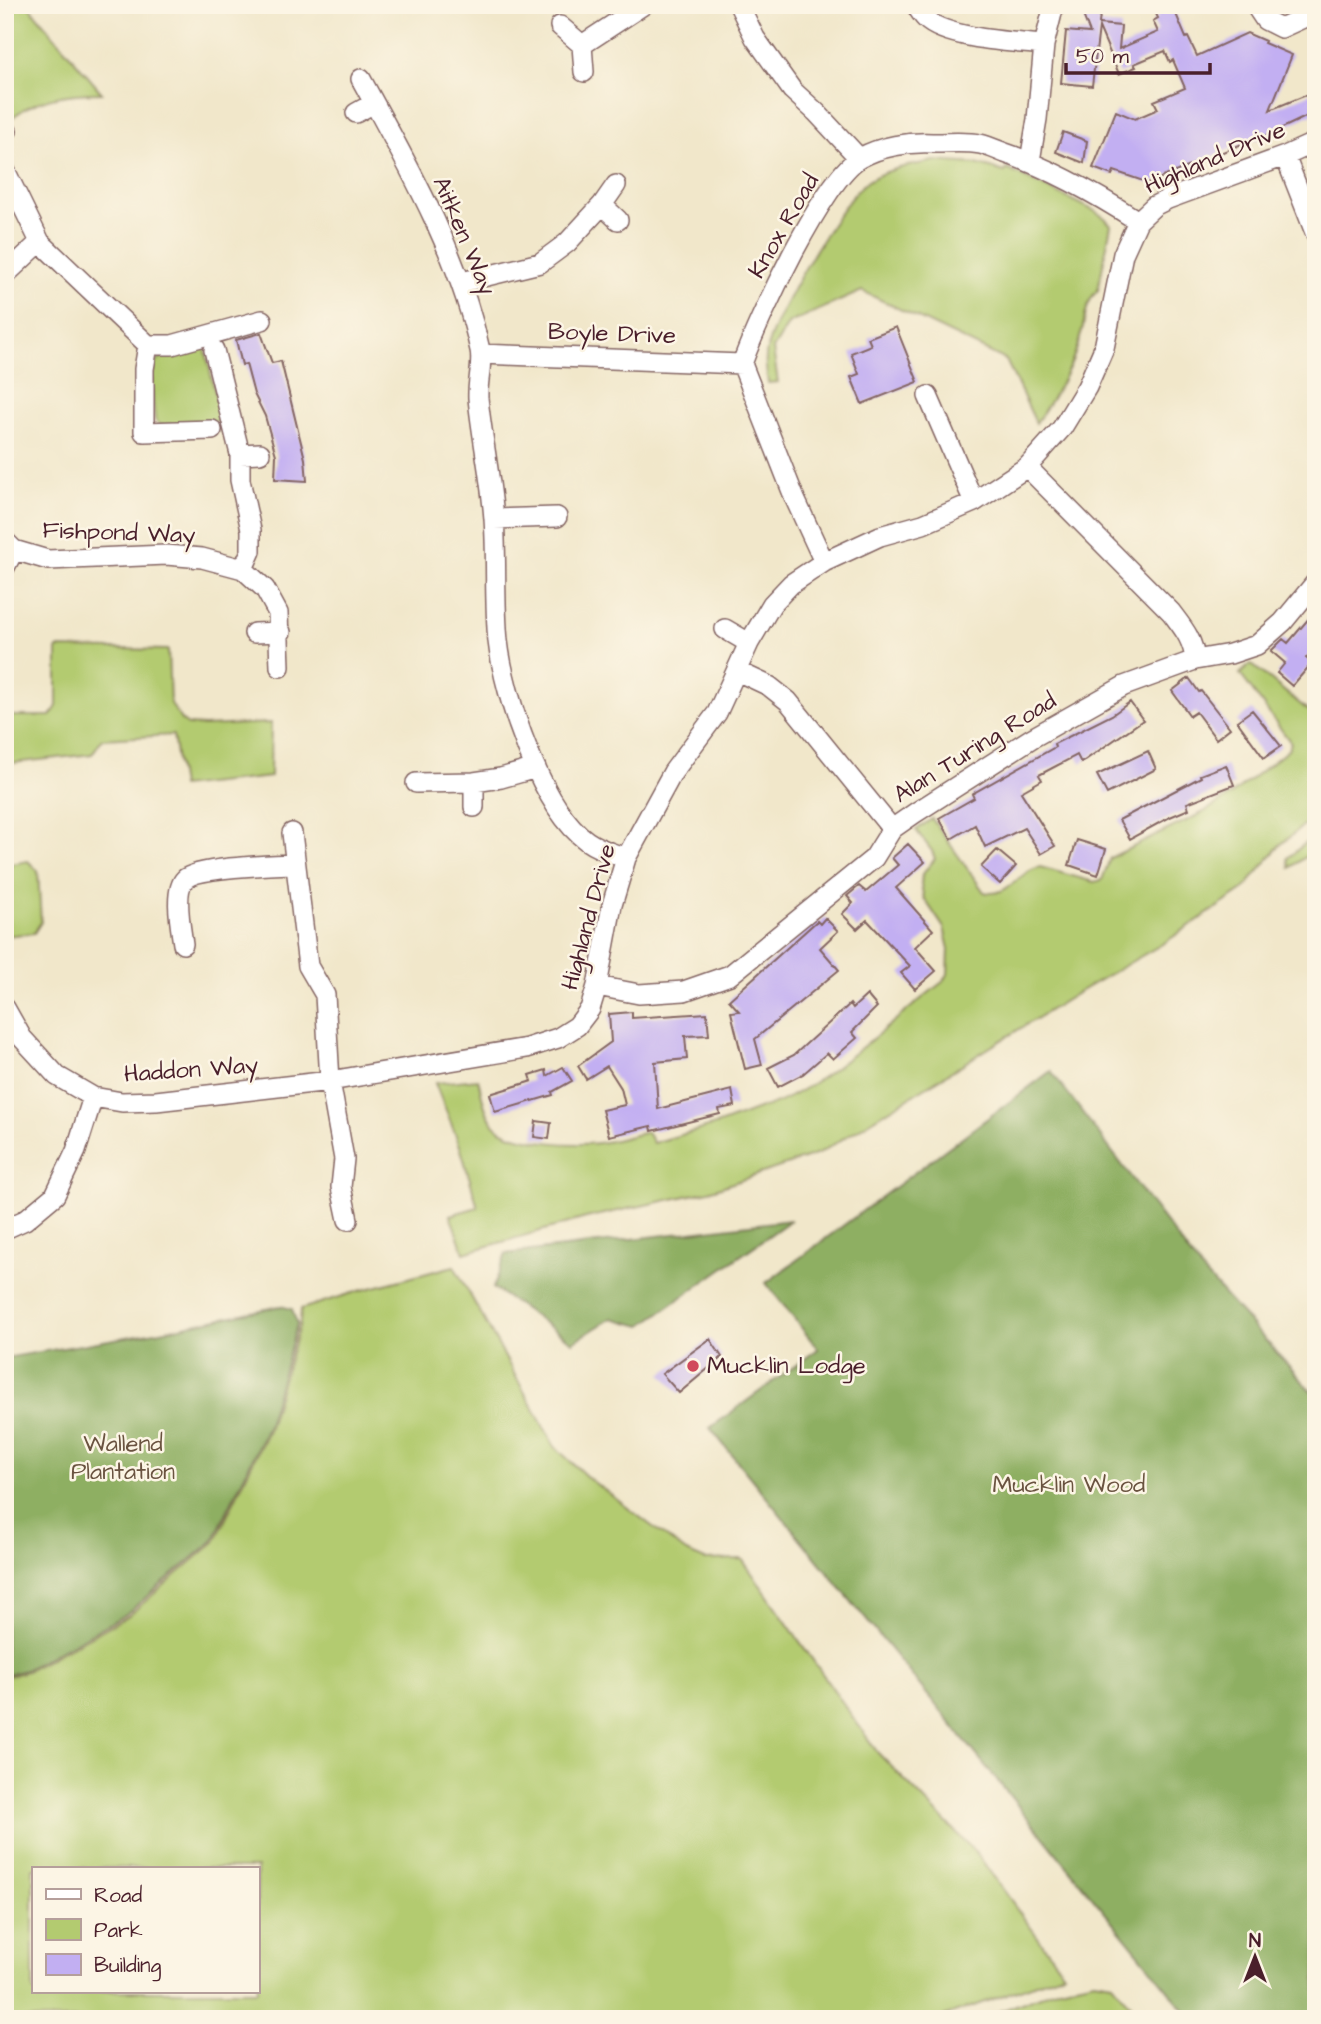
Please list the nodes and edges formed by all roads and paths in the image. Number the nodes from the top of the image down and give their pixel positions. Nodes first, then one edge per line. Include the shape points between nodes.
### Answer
1 (643, 5) edge
2 (738, 5) edge
3 (916, 5) edge
4 (1054, 5) edge
5 (1255, 5) edge
6 (1316, 12) edge
7 (560, 26) dead end
8 (582, 45) junction
9 (1044, 45) junction
10 (584, 72) dead end
11 (356, 113) dead end
12 (1316, 142) edge
13 (1285, 156) junction
14 (859, 158) junction
15 (1030, 161) junction
16 (5, 170) edge
17 (616, 185) dead end
18 (602, 205) junction
19 (618, 220) dead end
20 (1138, 220) junction
21 (1316, 235) edge
22 (40, 242) junction
23 (5, 275) edge
24 (462, 282) junction
25 (262, 320) dead end
26 (148, 345) junction
27 (214, 350) dead end
28 (481, 354) junction
29 (742, 363) junction
30 (928, 396) dead end
31 (212, 430) dead end
32 (260, 453) dead end
33 (240, 454) junction
34 (1027, 467) junction
35 (974, 502) junction
36 (557, 517) dead end
37 (494, 519) junction
38 (8, 553) edge
39 (824, 562) junction
40 (243, 569) junction
41 (1316, 582) edge
42 (725, 629) dead end
43 (281, 632) junction
44 (254, 633) dead end
45 (749, 643) junction
46 (1195, 660) junction
47 (280, 667) dead end
48 (737, 671) junction
49 (536, 768) junction
50 (474, 782) junction
51 (416, 783) dead end
52 (474, 807) dead end
53 (892, 829) junction
54 (292, 833) dead end
55 (626, 858) junction
56 (294, 864) junction
57 (183, 944) dead end
58 (597, 986) junction
59 (5, 1008) edge
60 (420, 1066) joint
61 (330, 1081) junction
62 (93, 1097) junction
63 (352, 1212) dead end
64 (5, 1229) edge

1 - 8 street
2 - 14 street via 792,90
3 - 9 street via 926,20 941,28
4 - 9 street
5 - 6 street via 1265,20 1281,28
7 - 8 street
8 - 10 street
9 - 15 street
11 - 24 street, Aitken Way via 368,90
12 - 13 street, Highland Drive
13 - 20 street, Highland Drive via 1185,192 1153,206
13 - 21 street
14 - 15 street, Knox Road via 922,142 980,144
14 - 29 street, Knox Road via 834,185 799,244
15 - 20 street, Knox Road
16 - 22 street
17 - 18 street
18 - 19 street
18 - 24 street via 568,243 540,263
20 - 34 street, Highland Drive via 1123,254 1104,348 1092,377 1062,428
22 - 23 street
22 - 26 street
24 - 28 street, Aitken Way
25 - 26 street via 172,345
26 - 31 street via 144,432
27 - 33 street
28 - 29 street, Boyle Drive
28 - 37 street, Aitken Way via 481,428
29 - 39 street via 794,499
30 - 35 street
32 - 33 street
33 - 40 street via 240,480 251,530 251,551
34 - 35 street, Highland Drive
34 - 46 street via 1171,612 1188,635
35 - 39 street, Highland Drive
36 - 37 street
37 - 49 street, Aitken Way via 498,640 505,685
38 - 40 street, Fishpond Way via 48,560 166,555
39 - 45 street, Highland Drive via 791,584 772,604
40 - 43 street via 265,589 278,613
41 - 46 street, Alan Turing Road via 1257,645
42 - 45 street
43 - 44 street
43 - 47 street
45 - 48 street, Highland Drive
46 - 53 street, Alan Turing Road via 1124,686 1032,738
48 - 53 street via 788,701
48 - 55 street, Highland Drive
49 - 50 street
49 - 55 street, Aitken Way via 564,818 586,840
50 - 51 street
50 - 52 street
53 - 58 street, Alan Turing Road via 874,858 730,975 684,991 639,993
54 - 56 street
55 - 58 street, Highland Drive
56 - 57 street via 203,871 185,879 178,907
56 - 61 street via 308,966 325,995
58 - 60 street, Highland Drive via 590,1009 577,1026 558,1038 527,1048
59 - 62 street, Haddon Way via 22,1038 57,1076
60 - 61 street, Haddon Way
61 - 62 street, Haddon Way via 156,1101
61 - 63 street via 344,1159 341,1186
62 - 64 street via 76,1151 55,1195 25,1220

